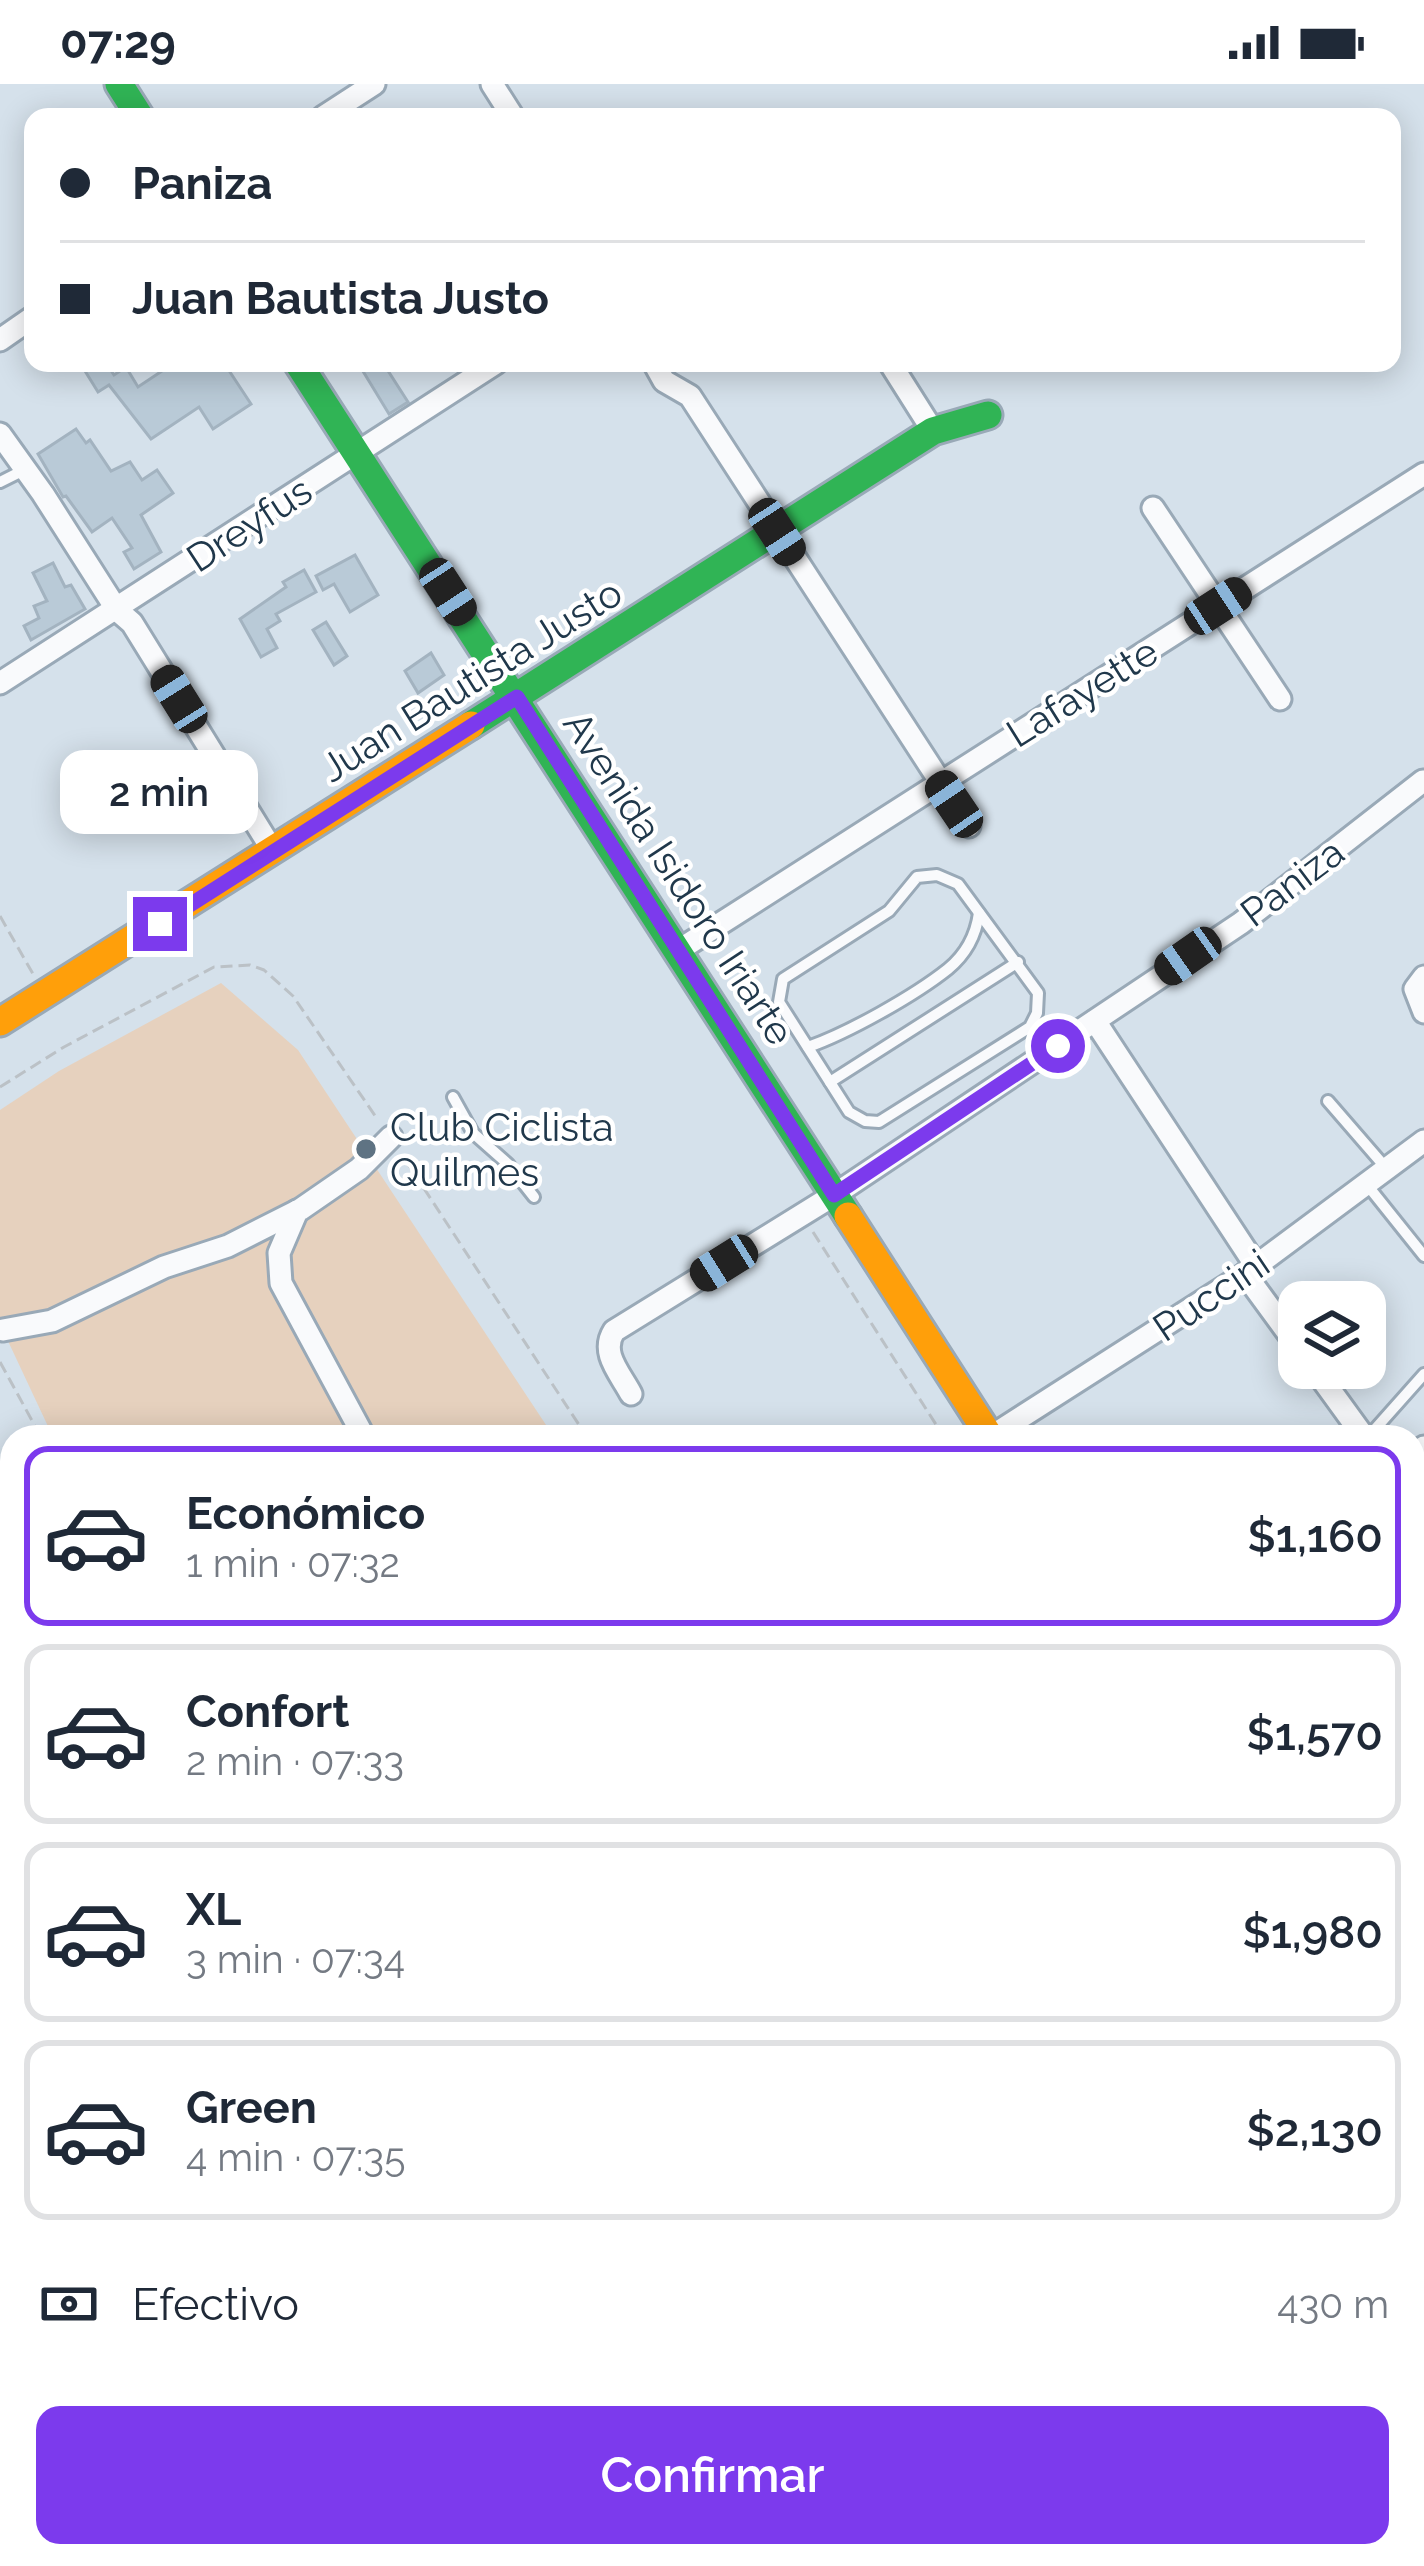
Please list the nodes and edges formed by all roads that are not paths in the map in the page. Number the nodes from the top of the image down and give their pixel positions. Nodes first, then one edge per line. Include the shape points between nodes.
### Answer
1 (374, 84) edge
2 (336, 108) edge
3 (304, 372) edge
4 (482, 372) edge
5 (659, 372) edge
6 (896, 372) edge
7 (988, 415) dead end
8 (933, 431) junction
9 (0, 434) edge
10 (357, 452) junction
11 (26, 469) junction
12 (1424, 474) edge
13 (0, 482) edge
14 (1153, 508) dead end
15 (777, 532) junction
16 (1218, 606) junction
17 (117, 610) junction
18 (0, 683) edge
19 (517, 697) junction
20 (1280, 699) dead end
21 (1423, 781) edge
22 (940, 783) junction
23 (969, 826) dead end
24 (273, 851) junction
25 (979, 914) junction
26 (679, 950) junction
27 (1018, 962) junction
28 (1424, 977) edge
29 (1424, 1012) edge
30 (1095, 1021) junction
31 (0, 1022) edge
32 (808, 1047) junction
33 (830, 1082) junction
34 (453, 1096) dead end
35 (1328, 1101) dead end
36 (391, 1137) road end
37 (1424, 1141) edge
38 (1388, 1171) junction
39 (1368, 1186) junction
40 (834, 1195) junction
41 (534, 1197) dead end
42 (297, 1211) junction
43 (1424, 1256) edge
44 (1251, 1270) junction
45 (1278, 1314) edge
46 (3, 1330) edge
47 (1424, 1374) edge
48 (1329, 1389) edge
49 (632, 1394) dead end
50 (358, 1425) edge
51 (982, 1425) edge
52 (1009, 1425) edge
53 (1357, 1425) edge
54 (1377, 1425) edge

1 - 2 street
3 - 10 main road, Avenida Isidoro Iriarte
4 - 10 street, Dreyfus
5 - 15 street via 691,396
6 - 8 street
7 - 8 main road, Juan Bautista Justo
8 - 15 main road, Juan Bautista Justo
9 - 11 street
10 - 17 street, Dreyfus
10 - 19 main road, Avenida Isidoro Iriarte
11 - 13 lane
11 - 17 street
12 - 16 street, Lafayette
14 - 16 street
15 - 19 main road, Juan Bautista Justo
15 - 22 street
16 - 20 street
16 - 22 street, Lafayette
17 - 18 street, Dreyfus
17 - 24 street
19 - 24 main road, Juan Bautista Justo
19 - 26 main road, Avenida Isidoro Iriarte
21 - 30 street, Paniza via 1240,923
22 - 23 street
22 - 26 street, Lafayette
24 - 31 main road, Juan Bautista Justo
25 - 27 lane
25 - 32 lane via 977,932 949,968
25 - 32 lane via 958,884 917,877 889,911 783,979 779,1002
26 - 40 main road, Avenida Isidoro Iriarte
27 - 33 lane
27 - 33 lane via 1038,993 1037,1013 1030,1027 974,1063 879,1122 849,1112
28 - 29 street via 1414,989
30 - 40 street, Paniza
30 - 44 street
32 - 33 lane
34 - 41 lane via 473,1132
35 - 38 lane
36 - 42 street
37 - 38 street, Puccini
38 - 39 street, Puccini
39 - 43 lane
39 - 44 street, Puccini
40 - 49 street, Paniza via 614,1330 609,1355
40 - 51 main road, Avenida Isidoro Iriarte
42 - 46 street via 52,1322
42 - 50 street via 279,1252 281,1283
44 - 45 street
44 - 52 street, Puccini
47 - 54 lane
48 - 53 street

